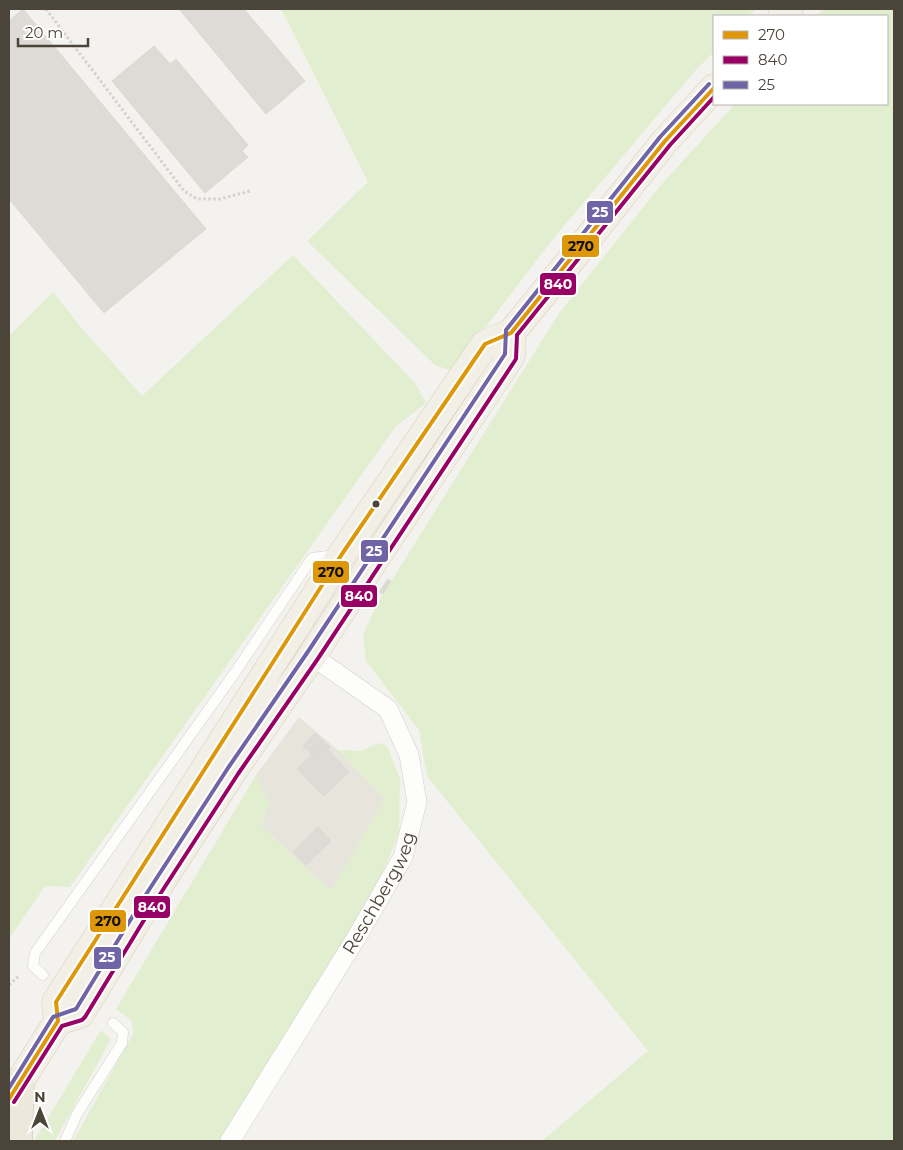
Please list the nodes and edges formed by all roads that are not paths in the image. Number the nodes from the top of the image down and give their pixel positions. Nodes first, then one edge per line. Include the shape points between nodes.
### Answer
1 (713, 89) edge
2 (510, 333) junction
3 (342, 554) junction
4 (312, 656) junction
5 (43, 975) dead end
6 (58, 1022) junction
7 (113, 1023) dead end
8 (14, 1090) edge
9 (18, 1141) edge
10 (66, 1141) edge
11 (230, 1141) edge

1 - 2 main road via 665,141
2 - 3 main road via 485,344
2 - 4 main road via 511,356
3 - 5 lane via 312,558 234,674 35,952 33,966
3 - 6 main road via 56,1002
4 - 6 main road via 222,787 80,1014
4 - 11 street, Reschbergweg via 388,709 409,755 417,802 403,857
6 - 8 main road
7 - 10 lane via 123,1032 122,1043 78,1114
8 - 9 highway

